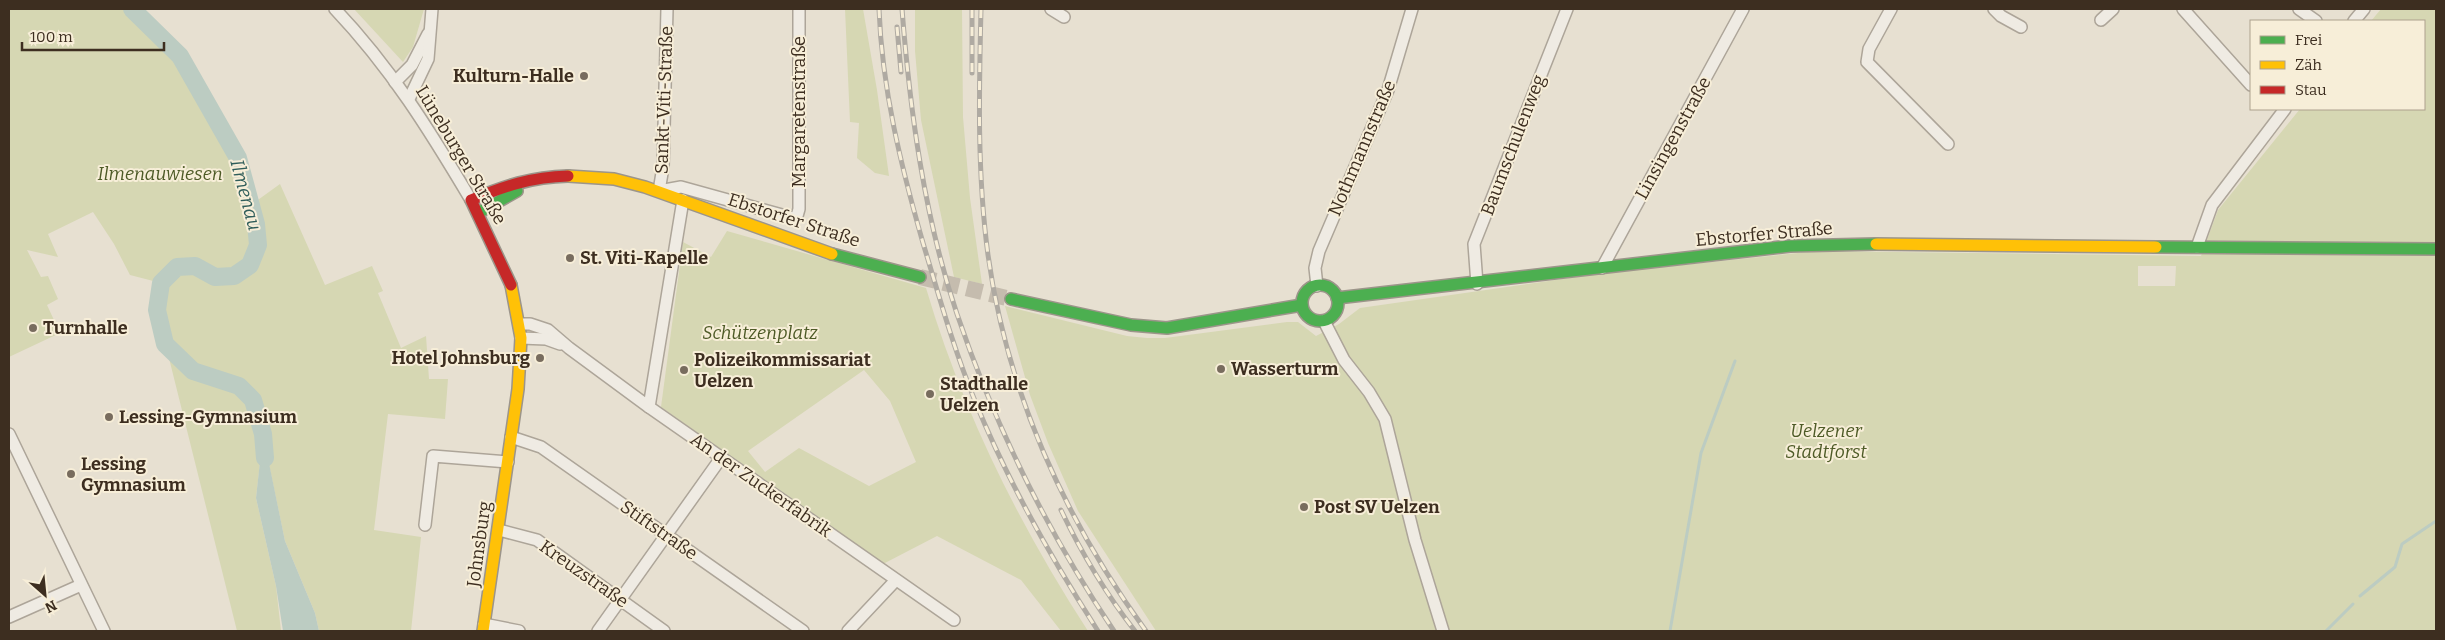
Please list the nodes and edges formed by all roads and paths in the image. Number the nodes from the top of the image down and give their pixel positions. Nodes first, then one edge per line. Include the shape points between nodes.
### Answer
1 (334, 9) edge
2 (432, 9) edge
3 (667, 9) edge
4 (799, 9) edge
5 (1051, 9) edge
6 (1412, 9) edge
7 (1567, 9) edge
8 (1743, 9) edge
9 (1891, 9) edge
10 (1994, 9) edge
11 (2113, 9) edge
12 (2182, 9) edge
13 (2299, 9) edge
14 (2364, 9) edge
15 (1064, 17) dead end
16 (2101, 20) dead end
17 (2315, 20) edge
18 (2355, 20) edge
19 (2021, 27) dead end
20 (430, 28) junction
21 (395, 82) junction
22 (2250, 84) edge
23 (409, 99) junction
24 (2279, 111) edge
25 (1948, 144) dead end
26 (564, 176) junction
27 (659, 191) junction
28 (471, 200) junction
29 (683, 200) junction
30 (478, 213) junction
31 (797, 216) joint
32 (2197, 248) junction
33 (2436, 249) edge
34 (1602, 268) junction
35 (920, 277) tunnel mouth
36 (1477, 284) junction
37 (1317, 286) junction
38 (1337, 298) junction
39 (1011, 299) tunnel mouth
40 (1302, 306) junction
41 (1324, 321) junction
42 (520, 324) junction
43 (521, 338) junction
44 (569, 348) junction
45 (649, 408) junction
46 (9, 434) edge
47 (511, 437) junction
48 (721, 458) junction
49 (508, 462) junction
50 (425, 525) dead end
51 (499, 530) junction
52 (666, 535) junction
53 (895, 581) junction
54 (81, 585) junction
55 (620, 600) junction
56 (9, 617) edge
57 (954, 620) dead end
58 (484, 628) edge
59 (104, 631) edge
60 (519, 631) edge
61 (598, 631) edge
62 (664, 631) edge
63 (803, 631) edge
64 (848, 631) edge
65 (1443, 631) edge

1 - 21 street, Lüneburger Straße via 355,30
2 - 20 street
3 - 27 street, Sankt-Viti-Straße via 663,167
4 - 31 street, Margaretenstraße
5 - 15 street
6 - 37 street, Nothmannstraße via 1388,90 1319,251 1315,268
7 - 36 street, Baumschulenweg via 1474,244
8 - 34 street, Linsingenstraße
9 - 25 street via 1869,49 1867,62
10 - 19 street
11 - 16 street
12 - 22 street
13 - 17 street
14 - 18 street
20 - 21 street via 417,56
20 - 23 street via 428,59
21 - 23 street, Lüneburger Straße
23 - 28 street, Lüneburger Straße
24 - 32 street via 2212,205
26 - 27 main road, Ebstorfer Straße via 613,178
26 - 28 main road, Ebstorfer Straße via 513,184
26 - 30 main road, Ebstorfer Straße via 516,192
27 - 29 main road, Ebstorfer Straße
27 - 31 street, Ebstorfer Straße via 681,187 787,218
28 - 30 main road, Lüneburger Straße
29 - 35 main road, Ebstorfer Straße via 796,242
29 - 45 street
30 - 42 main road, Lüneburger Straße via 511,283
32 - 33 main road, Ebstorfer Straße
32 - 34 main road, Ebstorfer Straße via 1820,244
34 - 36 main road, Ebstorfer Straße
36 - 38 main road, Ebstorfer Straße
37 - 38 main road via 1329,288
37 - 40 main road via 1306,293
38 - 41 main road via 1334,314
39 - 40 main road via 1131,326 1160,328
40 - 41 main road via 1312,320
41 - 65 street via 1344,360 1385,419 1415,540
42 - 43 main road, Lüneburger Straße
42 - 44 street, An der Zuckerfabrik via 548,330
43 - 44 street, An der Zuckerfabrik via 546,338
43 - 47 main road, Johnsburg
44 - 45 street, An der Zuckerfabrik
45 - 48 street, An der Zuckerfabrik
46 - 54 street
47 - 49 main road, Johnsburg
47 - 52 street, Stiftstraße via 541,447
48 - 52 street
48 - 53 street, An der Zuckerfabrik
49 - 50 street via 433,456
49 - 51 main road, Johnsburg
51 - 55 street, Kreuzstraße via 537,540
51 - 58 main road, Johnsburg
52 - 55 street
52 - 63 street, Stiftstraße
53 - 57 street, An der Zuckerfabrik
53 - 64 street
54 - 56 street
54 - 59 street
55 - 61 street
55 - 62 street, Kreuzstraße
58 - 60 street

